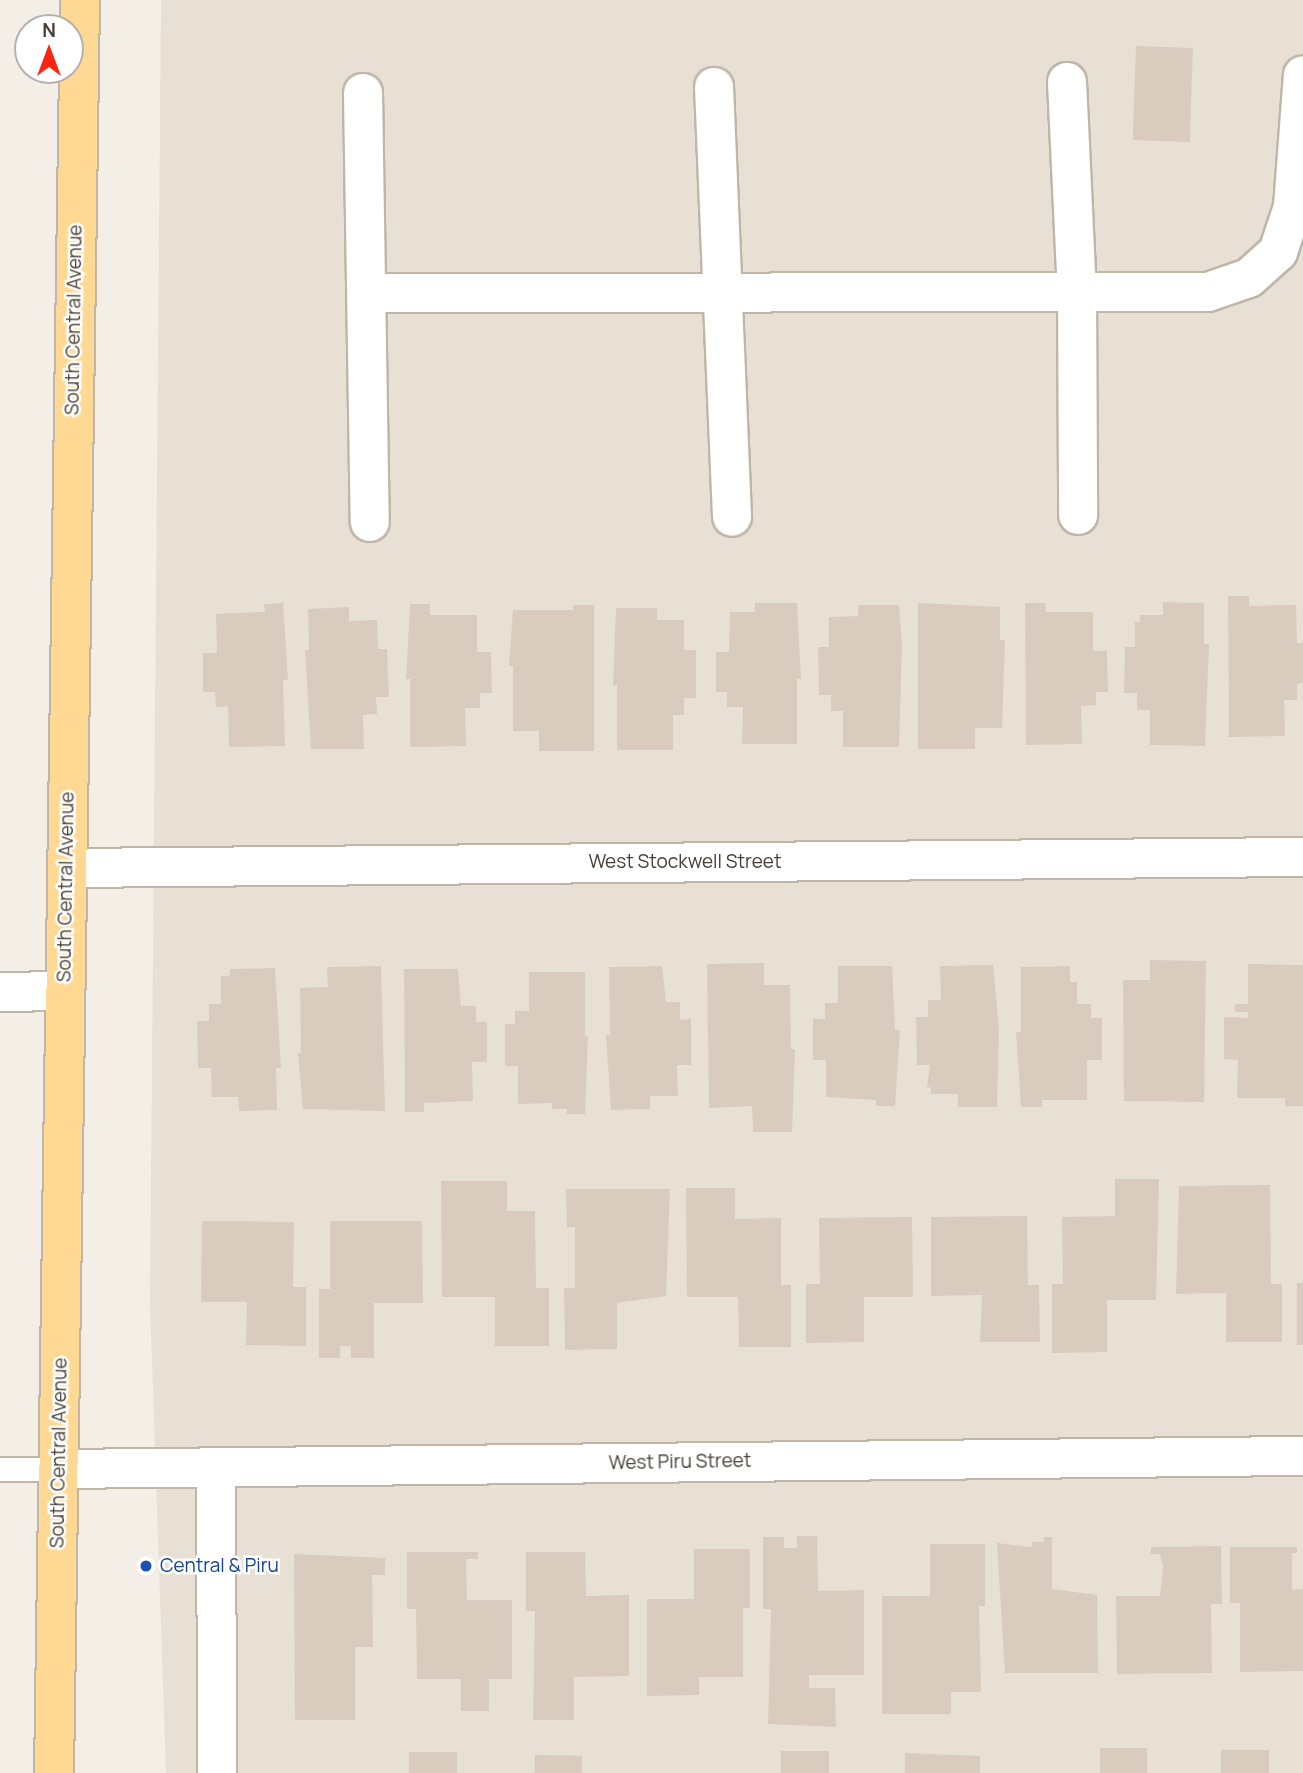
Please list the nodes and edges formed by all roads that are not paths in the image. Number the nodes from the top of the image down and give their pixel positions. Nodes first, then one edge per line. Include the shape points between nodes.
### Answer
1 (80, 0) edge
2 (1303, 75) edge
3 (1067, 82) dead end
4 (714, 86) dead end
5 (363, 93) dead end
6 (722, 292) junction
7 (1077, 292) junction
8 (368, 293) junction
9 (1078, 515) dead end
10 (732, 517) dead end
11 (370, 522) dead end
12 (1303, 857) edge
13 (66, 868) junction
14 (65, 991) junction
15 (0, 992) edge
16 (1303, 1457) edge
17 (216, 1467) junction
18 (0, 1469) edge
19 (58, 1469) junction
20 (54, 1773) edge
21 (217, 1773) edge

1 - 13 main road, South Central Avenue
2 - 7 street via 1293,207 1278,252 1249,278 1208,292
3 - 7 street
4 - 6 street
5 - 8 street
6 - 7 street
6 - 8 street
6 - 10 street
7 - 9 street
8 - 11 street
12 - 13 street, West Stockwell Street
13 - 14 main road, South Central Avenue
14 - 15 street
14 - 19 main road, South Central Avenue
16 - 17 street, West Piru Street
17 - 19 street, West Piru Street
17 - 21 street
18 - 19 lane
19 - 20 main road, South Central Avenue

